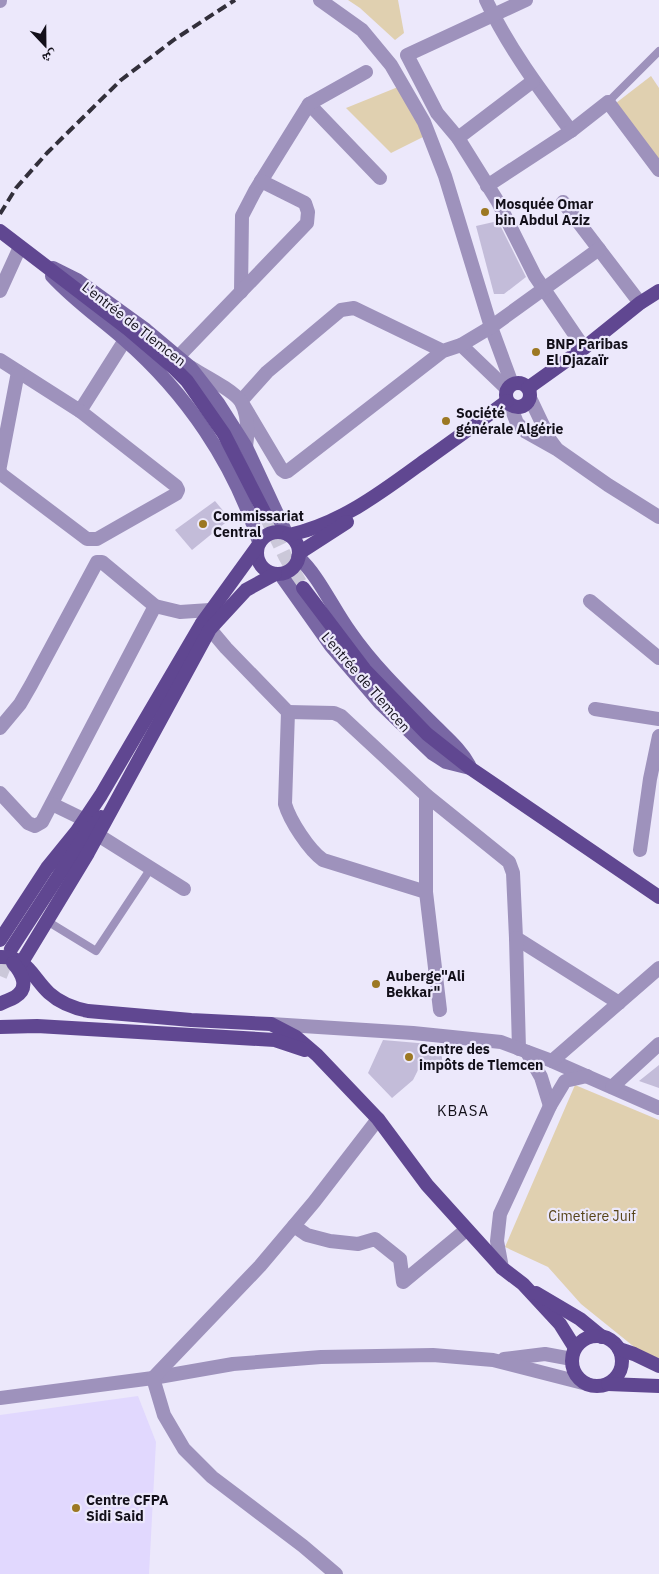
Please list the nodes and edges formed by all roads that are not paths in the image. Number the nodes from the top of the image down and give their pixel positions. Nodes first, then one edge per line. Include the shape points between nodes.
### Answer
1 (486, 0) edge
2 (526, 0) edge
3 (323, 2) edge
4 (493, 15) junction
5 (659, 51) edge
6 (366, 72) dead end
7 (533, 81) junction
8 (608, 102) junction
9 (309, 104) junction
10 (571, 131) junction
11 (458, 138) junction
12 (659, 170) edge
13 (380, 178) dead end
14 (262, 181) junction
15 (487, 186) junction
16 (563, 202) dead end
17 (0, 231) edge
18 (17, 245) junction
19 (599, 249) junction
20 (40, 263) junction
21 (544, 288) junction
22 (0, 291) edge
23 (659, 291) edge
24 (240, 292) junction
25 (640, 303) junction
26 (491, 327) junction
27 (125, 340) junction
28 (461, 345) junction
29 (584, 348) junction
30 (444, 351) junction
31 (178, 357) junction
32 (0, 360) edge
33 (190, 367) junction
34 (18, 372) junction
35 (529, 393) junction
36 (509, 395) junction
37 (241, 400) junction
38 (80, 411) junction
39 (246, 448) junction
40 (558, 450) junction
41 (0, 466) edge
42 (0, 471) edge
43 (382, 492) junction
44 (265, 514) tunnel mouth
45 (659, 517) edge
46 (288, 534) junction
47 (258, 545) junction
48 (299, 555) junction
49 (277, 574) junction
50 (303, 588) tunnel mouth
51 (590, 601) dead end
52 (155, 606) junction
53 (210, 610) junction
54 (204, 630) junction
55 (659, 658) edge
56 (595, 709) dead end
57 (288, 712) junction
58 (659, 718) edge
59 (0, 728) edge
60 (659, 736) edge
61 (470, 768) junction
62 (0, 793) edge
63 (102, 795) junction
64 (426, 796) junction
65 (52, 804) junction
66 (85, 820) junction
67 (92, 835) junction
68 (640, 850) dead end
69 (151, 868) junction
70 (184, 889) dead end
71 (426, 892) junction
72 (659, 897) edge
73 (46, 921) junction
74 (516, 938) junction
75 (4, 951) edge
76 (22, 962) junction
77 (659, 968) edge
78 (619, 1003) junction
79 (0, 1004) edge
80 (440, 1010) dead end
81 (271, 1024) junction
82 (0, 1026) edge
83 (659, 1044) edge
84 (523, 1050) junction
85 (317, 1055) junction
86 (552, 1061) junction
87 (587, 1076) junction
88 (612, 1087) junction
89 (550, 1106) junction
90 (659, 1108) edge
91 (378, 1119) junction
92 (294, 1226) junction
93 (466, 1230) junction
94 (400, 1259) junction
95 (428, 1262) junction
96 (502, 1268) junction
97 (523, 1284) junction
98 (602, 1337) junction
99 (619, 1349) junction
100 (574, 1354) junction
101 (493, 1360) junction
102 (659, 1366) edge
103 (152, 1378) junction
104 (587, 1384) junction
105 (608, 1384) junction
106 (659, 1386) edge
107 (0, 1398) edge
108 (336, 1574) edge

1 - 4 street
2 - 4 street
3 - 26 street via 362,30 391,65 424,122 445,176
4 - 7 street
4 - 11 street via 408,55 437,112
5 - 8 lane
6 - 9 street
7 - 10 street
7 - 11 street
8 - 10 street
8 - 12 street
9 - 13 street
9 - 14 street
10 - 15 street
11 - 15 street
14 - 24 street via 242,216
14 - 24 street via 305,204 308,223
15 - 21 street
16 - 19 street
17 - 18 main road, L'entrée de Tlemcen
18 - 20 main road, L'entrée de Tlemcen
18 - 22 street
19 - 21 street
19 - 25 street
20 - 27 main road, L'entrée de Tlemcen via 75,299
20 - 31 main road, L'entrée de Tlemcen via 76,280
20 - 44 main road via 128,329 181,375 220,427
21 - 26 street
21 - 29 street
23 - 25 main road
24 - 31 street
25 - 29 main road
26 - 28 street
26 - 36 street
27 - 38 street
27 - 47 main road, L'entrée de Tlemcen via 187,405 206,430 238,489
28 - 30 street
28 - 36 street
29 - 35 main road
30 - 37 street via 354,308 340,310 267,372
30 - 37 street via 285,472
31 - 33 main road, L'entrée de Tlemcen
32 - 34 street
33 - 37 street
33 - 39 main road, L'entrée de Tlemcen via 218,403
34 - 38 street
34 - 41 street
35 - 36 main road via 520,383
35 - 36 main road via 525,405 517,408
35 - 40 street via 550,440
36 - 40 street via 517,423 526,432
36 - 43 main road
37 - 39 street via 247,425
38 - 42 street via 176,486 176,494 91,540
39 - 46 main road, L'entrée de Tlemcen
40 - 45 street
43 - 46 main road via 324,524
43 - 48 main road via 363,510
46 - 47 main road via 268,534
46 - 48 main road via 294,540
47 - 49 main road via 256,554 262,567
47 - 53 main road
48 - 49 main road via 290,570
48 - 61 main road, L'entrée de Tlemcen via 342,622 374,663 459,751
49 - 54 main road via 255,584
49 - 61 main road, L'entrée de Tlemcen via 331,646 380,703 432,753 446,762
50 - 61 main road, L'entrée de Tlemcen via 351,653 390,697 427,734
51 - 55 street
52 - 53 street via 180,612
52 - 59 street via 102,562 95,564 20,704
52 - 65 street
53 - 54 main road
54 - 57 street
54 - 63 main road
54 - 67 main road via 115,802
56 - 58 street
57 - 64 street via 334,713 340,716
57 - 71 street via 285,804 288,815 316,856
60 - 68 street
61 - 72 main road, L'entrée de Tlemcen
62 - 65 street via 28,823 35,826 42,822
63 - 66 main road
63 - 67 main road
64 - 71 street
64 - 74 street via 509,862 514,872
65 - 66 street
66 - 75 main road via 47,868
67 - 69 street
67 - 73 main road
67 - 75 main road
69 - 70 street
69 - 73 lane via 96,951
71 - 80 street
73 - 76 main road
74 - 78 street
74 - 84 street
75 - 76 main road
75 - 79 main road via 21,974 23,984 19,994
76 - 81 main road via 48,992 60,1001 81,1009
77 - 78 street
78 - 86 street
81 - 84 street via 501,1042
81 - 85 main road via 296,1036
82 - 85 main road via 275,1040
83 - 88 street
84 - 86 street
84 - 89 street via 541,1077
85 - 91 main road
86 - 87 street
87 - 88 street
87 - 89 street via 566,1081
88 - 90 street
89 - 96 street via 500,1214 497,1241
91 - 92 street
91 - 93 main road via 427,1185
92 - 94 street via 307,1235 330,1241 358,1244 375,1238
92 - 103 street
93 - 95 street
93 - 96 main road
94 - 95 street
94 - 95 street via 403,1282
96 - 97 main road
97 - 98 main road via 580,1319
97 - 100 main road via 560,1324
98 - 99 main road
98 - 100 main road via 594,1336 580,1342
99 - 102 main road
99 - 105 main road via 622,1365
100 - 101 street
100 - 104 main road via 572,1367 575,1374
101 - 103 street via 433,1355 321,1357 233,1364
101 - 104 street
103 - 107 street
103 - 108 street via 164,1415 184,1449 212,1477
104 - 105 main road
105 - 106 main road

